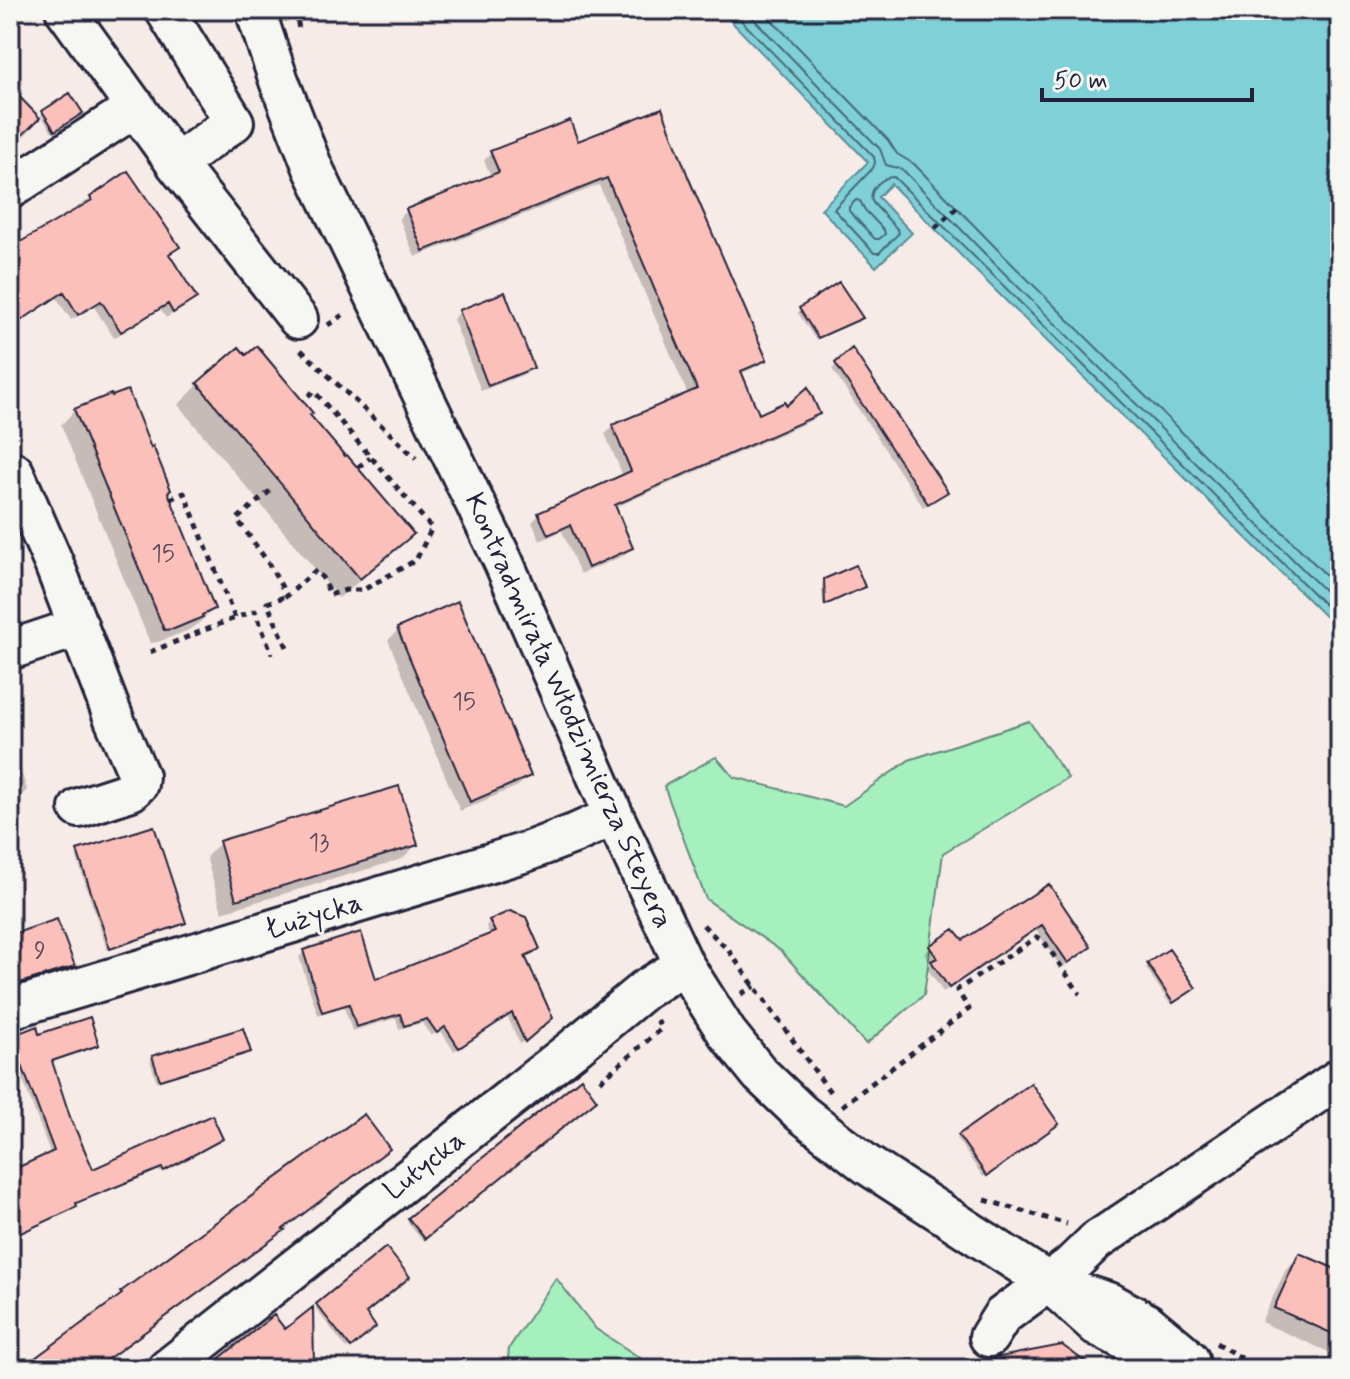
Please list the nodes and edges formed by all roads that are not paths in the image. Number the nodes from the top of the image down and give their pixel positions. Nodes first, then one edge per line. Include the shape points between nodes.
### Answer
1 (65, 10) edge
2 (165, 10) edge
3 (255, 10) edge
4 (136, 107) junction
5 (176, 164) junction
6 (10, 189) edge
7 (298, 319) dead end
8 (11, 469) edge
9 (79, 627) junction
10 (10, 650) edge
11 (79, 808) dead end
12 (614, 816) junction
13 (684, 965) junction
14 (10, 1009) edge
15 (1340, 1078) edge
16 (1048, 1282) junction
17 (989, 1337) dead end
18 (1198, 1364) edge
19 (167, 1369) edge

1 - 4 street
2 - 5 street via 234,122
3 - 12 street, Kontradmirała Włodzimierza Steyera via 313,168 503,561
4 - 5 street
4 - 6 street
5 - 7 street
8 - 9 street
9 - 10 street
9 - 11 street via 139,776 131,791
12 - 13 street, Kontradmirała Włodzimierza Steyera
12 - 14 street, Łużycka via 526,852
13 - 16 street, Kontradmirała Włodzimierza Steyera via 746,1057 818,1128
13 - 19 street, Lutycka via 644,990
15 - 16 street via 1121,1223
16 - 17 street via 1002,1316
16 - 18 street, Kontradmirała Włodzimierza Steyera via 1111,1303 1147,1323

